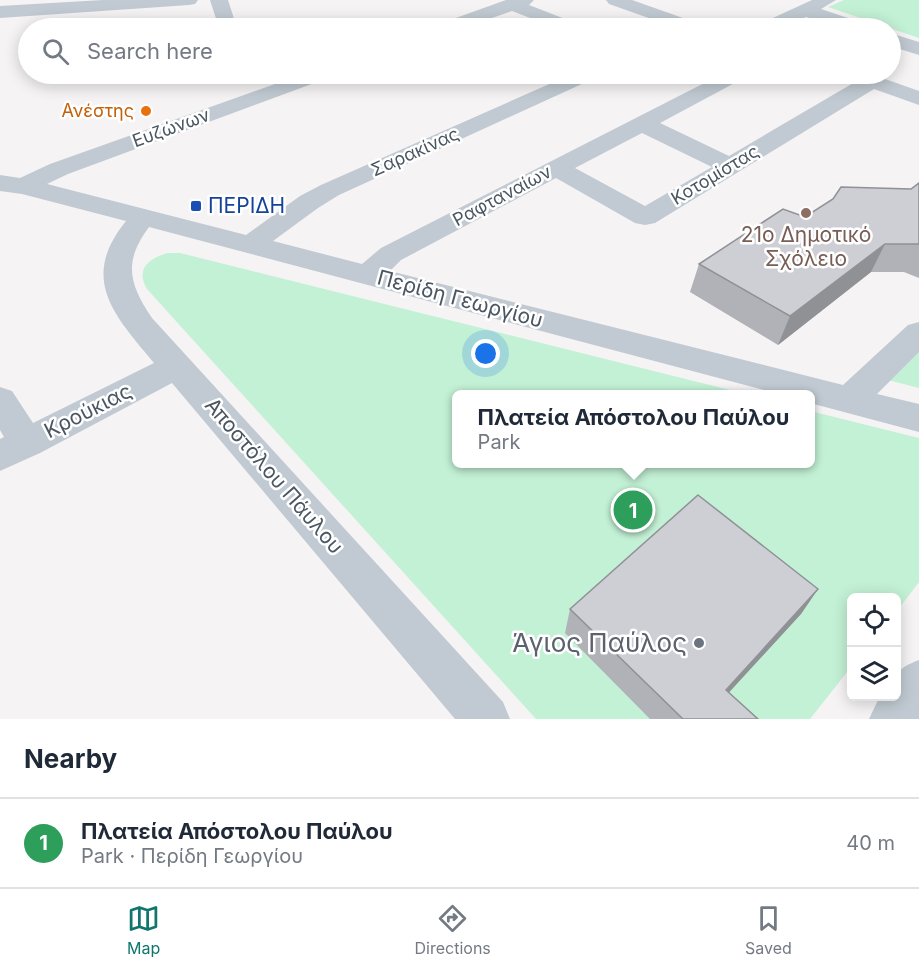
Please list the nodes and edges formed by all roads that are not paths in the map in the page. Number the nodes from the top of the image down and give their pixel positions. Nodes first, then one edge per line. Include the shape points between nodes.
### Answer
1 (189, 0) edge
2 (219, 0) edge
3 (615, 0) edge
4 (827, 0) edge
5 (519, 2) edge
6 (805, 10) junction
7 (0, 12) edge
8 (225, 18) edge
9 (474, 18) edge
10 (551, 18) edge
11 (665, 18) edge
12 (788, 18) edge
13 (829, 18) edge
14 (901, 43) edge
15 (919, 49) edge
16 (272, 84) edge
17 (566, 84) edge
18 (717, 84) edge
19 (852, 84) edge
20 (880, 84) edge
21 (919, 99) edge
22 (641, 123) junction
23 (730, 166) junction
24 (555, 168) junction
25 (11, 184) edge
26 (143, 217) junction
27 (250, 245) junction
28 (367, 275) junction
29 (919, 333) edge
30 (177, 366) junction
31 (810, 390) edge
32 (815, 391) edge
33 (0, 400) edge
34 (849, 400) junction
35 (919, 417) edge
36 (13, 450) edge
37 (919, 683) edge
38 (486, 719) edge
39 (893, 719) edge

1 - 7 street
2 - 8 street
3 - 11 street
4 - 6 street
5 - 9 street
5 - 10 street
6 - 12 street
6 - 13 street
14 - 15 street
16 - 25 street, Ευζώνων via 252,88 59,169
17 - 27 street, Σαρακίνας via 330,190
18 - 22 street, Ραφταναίων
19 - 23 street, Κοτομίστας
20 - 21 street
22 - 23 street
22 - 24 street, Ραφταναίων
23 - 24 street, Κοτομίστας via 645,217
24 - 28 street, Ραφταναίων via 391,254
25 - 26 street, Περίδη Γεωργίου
26 - 27 street, Περίδη Γεωργίου
26 - 30 street, Αποστόλου Πάυλου via 121,245 118,283 141,326
27 - 28 street, Περίδη Γεωργίου
28 - 31 street, Περίδη Γεωργίου
29 - 34 street
30 - 36 street, Κρούκιας
30 - 38 street, Αποστόλου Πάυλου
32 - 34 street, Περίδη Γεωργίου
33 - 36 street
34 - 35 street, Περίδη Γεωργίου
37 - 39 street

